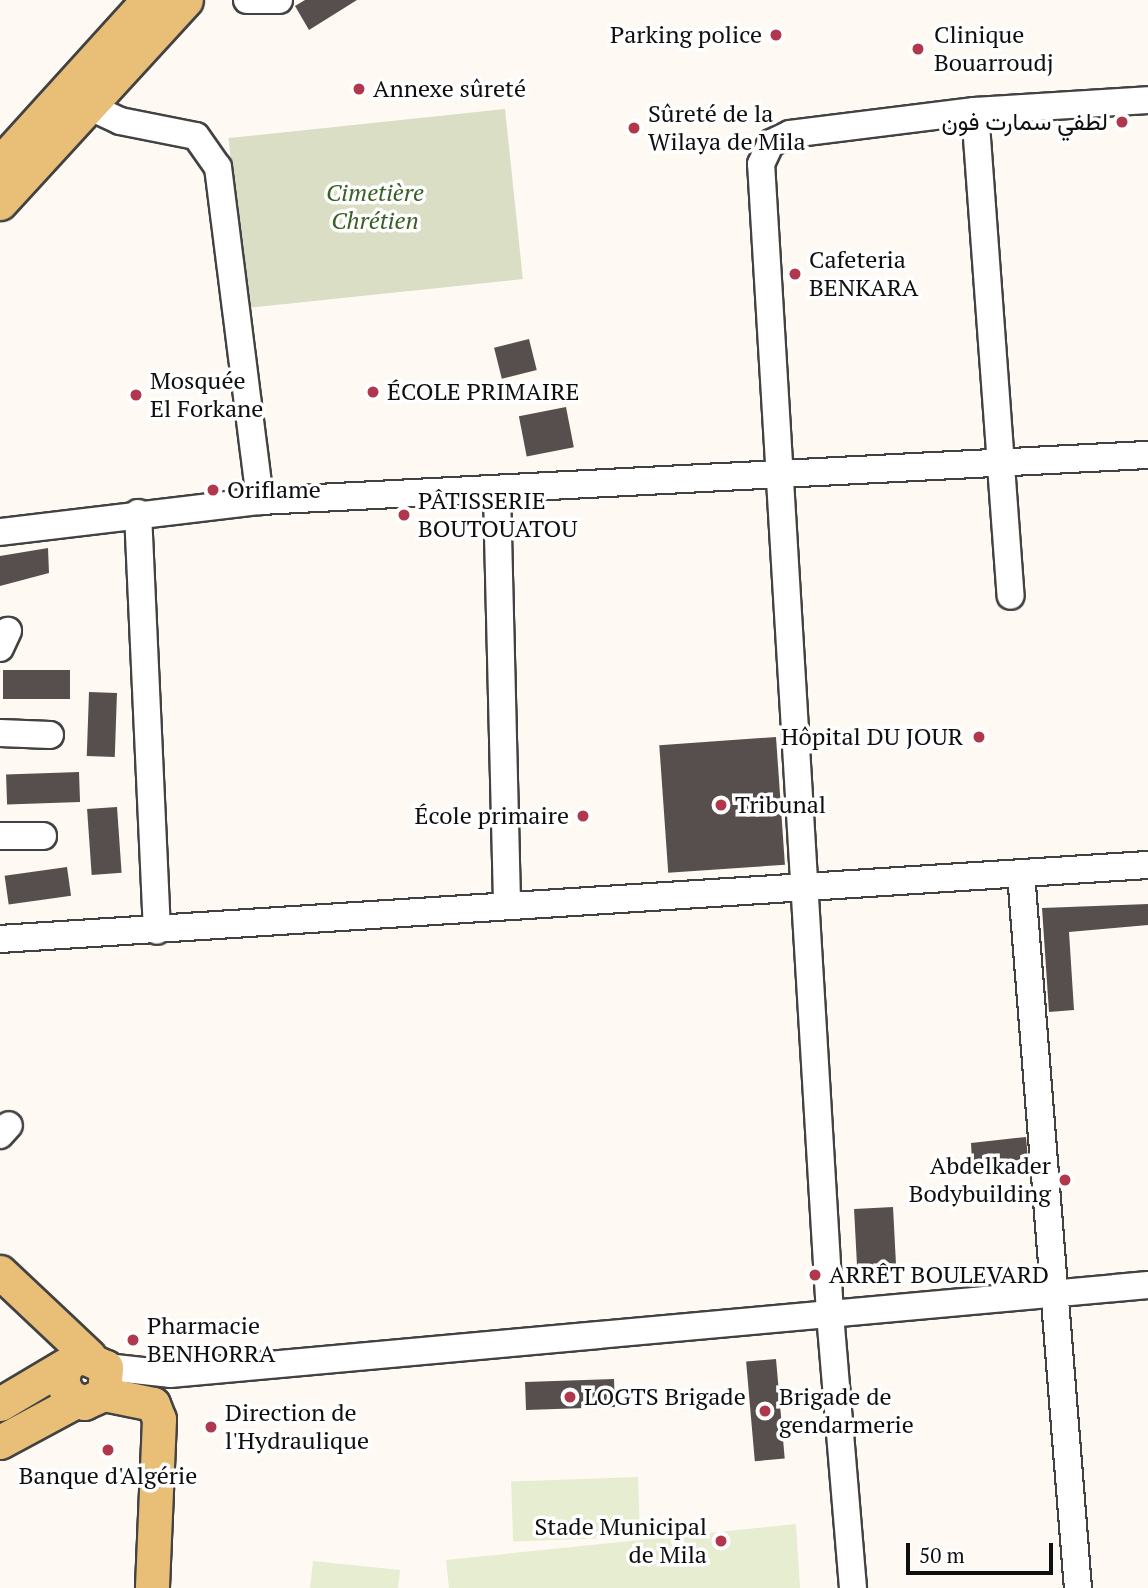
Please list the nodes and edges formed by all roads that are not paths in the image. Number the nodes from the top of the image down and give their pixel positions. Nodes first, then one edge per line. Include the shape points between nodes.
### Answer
1 (148, 0) edge
2 (186, 0) edge
3 (247, 0) edge
4 (279, 0) edge
5 (1148, 100) edge
6 (88, 106) junction
7 (975, 111) junction
8 (0, 163) edge
9 (0, 203) edge
10 (1148, 455) edge
11 (1000, 462) junction
12 (778, 473) junction
13 (496, 493) junction
14 (260, 501) junction
15 (138, 513) junction
16 (0, 533) edge
17 (1011, 596) dead end
18 (0, 733) edge
19 (50, 735) dead end
20 (0, 836) edge
21 (43, 836) dead end
22 (1148, 865) edge
23 (1021, 874) junction
24 (806, 885) junction
25 (508, 905) junction
26 (157, 931) junction
27 (0, 939) edge
28 (7, 1278) edge
29 (1148, 1285) edge
30 (1059, 1292) junction
31 (830, 1314) junction
32 (170, 1374) junction
33 (85, 1375) junction
34 (0, 1404) edge
35 (153, 1404) junction
36 (0, 1441) edge
37 (152, 1588) edge
38 (853, 1588) edge
39 (1078, 1588) edge

1 - 8 main road
2 - 6 main road
3 - 4 street
5 - 7 street
6 - 9 main road
6 - 14 street via 120,121 196,136 218,167
7 - 11 street
7 - 12 street via 790,134 766,148 761,164
10 - 11 street
11 - 12 street
11 - 17 street
12 - 13 street
12 - 24 street
13 - 14 street
13 - 25 street
14 - 15 street
15 - 16 street
15 - 26 street
18 - 19 street
20 - 21 street
22 - 23 street
23 - 24 street
23 - 30 street
24 - 25 street
24 - 31 street
25 - 26 street
26 - 27 street
28 - 33 main road
29 - 30 street
30 - 31 street
30 - 39 street
31 - 32 street
31 - 38 street
32 - 33 street
32 - 35 street
33 - 34 main road
33 - 35 main road
33 - 36 main road
35 - 37 main road via 159,1419

